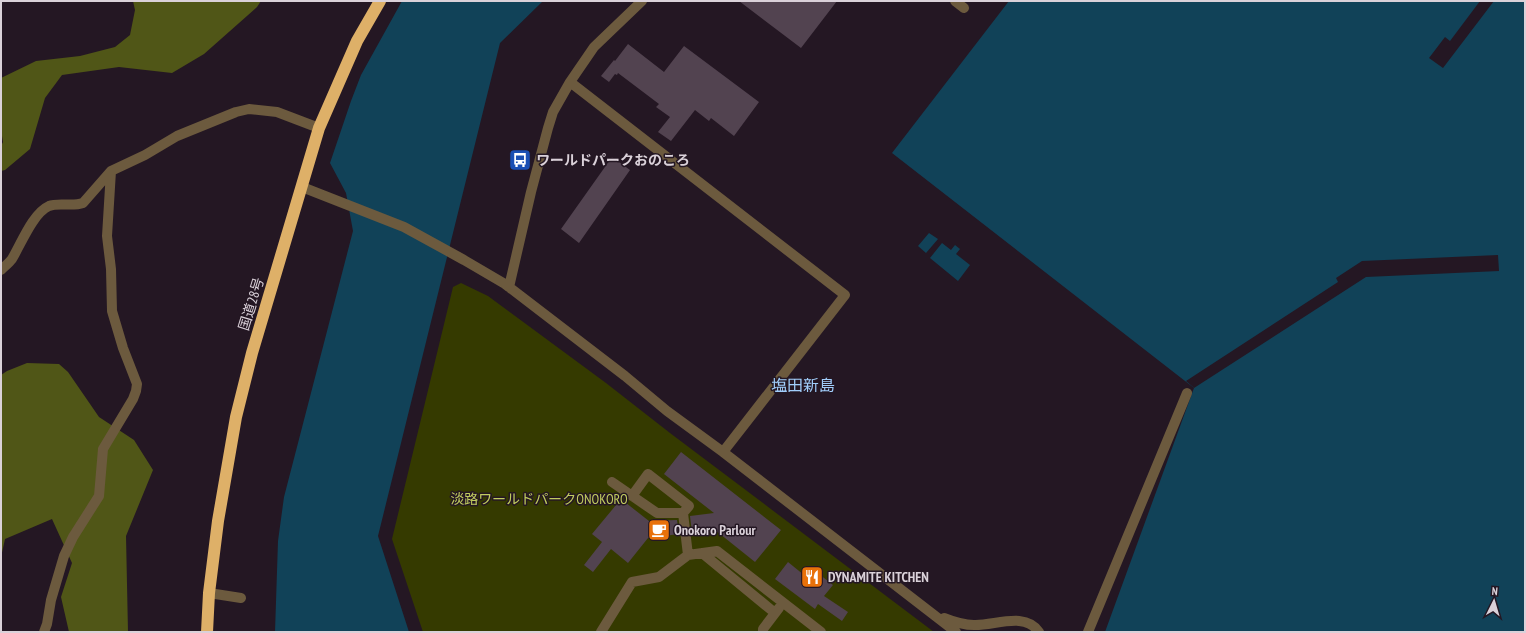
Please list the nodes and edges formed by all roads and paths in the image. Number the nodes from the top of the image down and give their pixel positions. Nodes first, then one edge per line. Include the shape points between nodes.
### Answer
1 (380, 1) edge
2 (642, 1) edge
3 (955, 1) edge
4 (964, 8) dead end
5 (570, 82) junction
6 (319, 128) junction
7 (111, 171) junction
8 (302, 187) junction
9 (1, 270) edge
10 (509, 287) junction
11 (1187, 393) dead end
12 (723, 452) junction
13 (612, 482) dead end
14 (632, 496) junction
15 (683, 513) junction
16 (702, 553) junction
17 (688, 555) junction
18 (209, 593) junction
19 (241, 598) dead end
20 (784, 603) junction
21 (775, 613) junction
22 (934, 614) junction
23 (815, 630) edge
24 (44, 632) edge
25 (207, 632) edge
26 (601, 632) edge
27 (763, 632) edge
28 (956, 632) edge
29 (1039, 632) edge
30 (1088, 632) edge

1 - 6 highway, 国道28号 via 357,41
2 - 5 street via 594,47
3 - 4 street
5 - 10 street via 558,102 548,128
5 - 12 street via 845,295
6 - 7 street via 277,112 249,109 182,134
6 - 8 highway, 国道28号
7 - 9 street via 83,203 50,206 44,209 11,260
7 - 24 street via 107,236 112,311 135,377 136,391 103,449 99,496 64,556
8 - 10 street via 404,227
8 - 18 highway, 国道28号 via 240,397 218,521
10 - 12 street
11 - 30 street
12 - 22 street
13 - 14 street
14 - 15 street via 657,513
14 - 15 street via 648,474 689,506
15 - 17 street
16 - 17 street
16 - 20 street via 717,551
16 - 21 street
17 - 26 street via 659,576 632,582
18 - 19 street
18 - 25 highway, 国道28号
20 - 21 street
20 - 23 street
21 - 27 street
22 - 28 street
22 - 29 street via 962,625 1025,622

